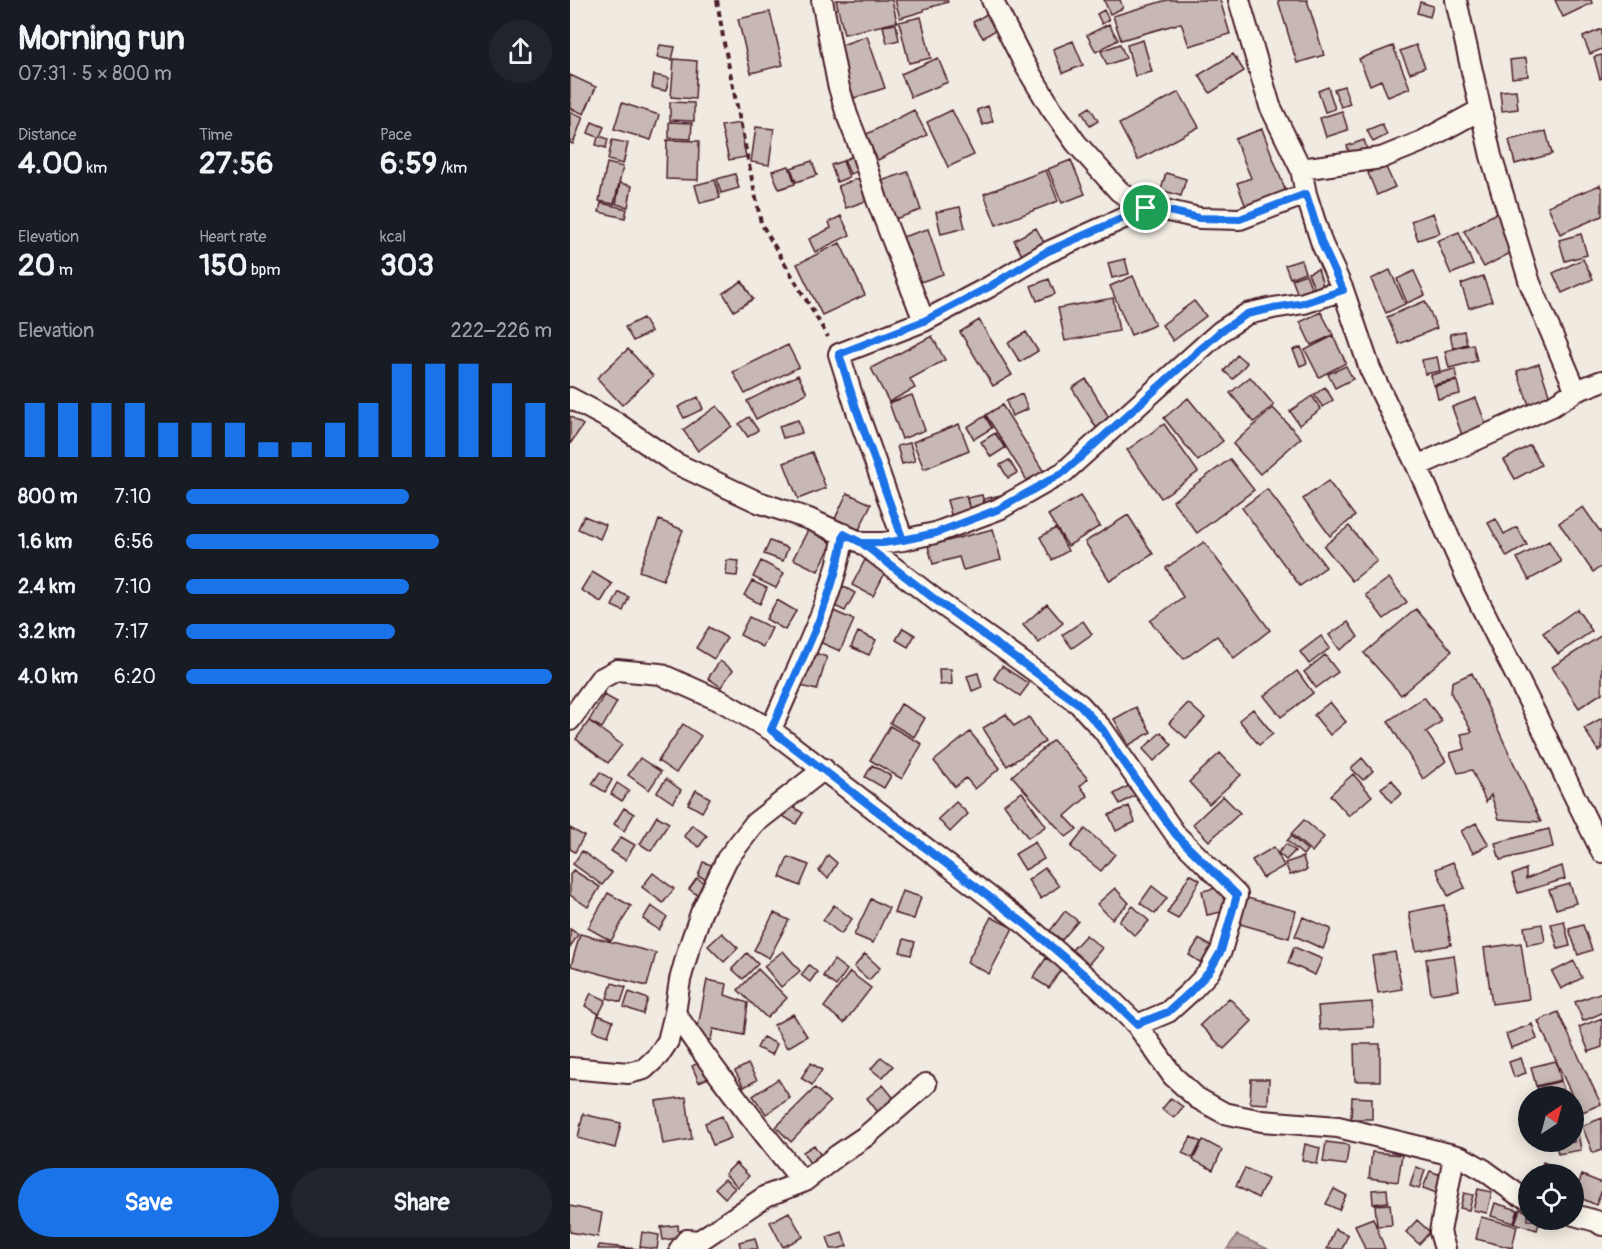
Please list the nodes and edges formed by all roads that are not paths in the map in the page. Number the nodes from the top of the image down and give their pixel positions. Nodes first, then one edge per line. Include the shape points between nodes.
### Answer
1 (822, 0) edge
2 (992, 0) edge
3 (1239, 0) edge
4 (1456, 0) edge
5 (1480, 110) junction
6 (1301, 169) junction
7 (1306, 194) junction
8 (1146, 208) junction
9 (1343, 290) junction
10 (924, 321) junction
11 (1602, 381) edge
12 (1575, 391) junction
13 (570, 398) edge
14 (1418, 466) junction
15 (844, 534) junction
16 (903, 540) junction
17 (862, 543) junction
18 (570, 720) edge
19 (771, 730) junction
20 (824, 769) junction
21 (1602, 852) edge
22 (675, 1013) junction
23 (1137, 1024) junction
24 (570, 1068) edge
25 (926, 1084) dead end
26 (1454, 1156) junction
27 (803, 1182) junction
28 (1518, 1194) edge
29 (1584, 1218) edge
30 (1602, 1225) edge
31 (681, 1249) edge
32 (1445, 1249) edge

1 - 10 street via 847,115
2 - 8 street via 1025,65 1076,143 1119,191
3 - 6 street via 1270,106
4 - 5 street
5 - 6 street via 1423,141 1381,158
5 - 12 street via 1530,283
6 - 7 street
7 - 8 street via 1240,219 1199,218
7 - 9 street via 1322,244
8 - 10 street via 1046,252
9 - 14 street via 1370,369
9 - 16 street via 1304,303 1247,314 1221,331 1064,472 999,509 936,533
10 - 16 street via 839,354
11 - 12 street
12 - 14 street via 1552,406
13 - 15 street via 615,422 675,464 758,502
14 - 21 street via 1467,578
15 - 17 street
15 - 19 street via 822,611
16 - 17 street
17 - 23 street via 1079,704 1103,730 1176,835 1237,895 1221,951 1209,972 1168,1012
18 - 19 street via 600,679 617,670 636,670 660,674 723,702
19 - 20 street
20 - 22 street via 755,823 727,859 688,951
20 - 23 street via 1025,924
22 - 24 street via 668,1041 644,1070 627,1073
22 - 27 street
23 - 26 street via 1173,1076 1197,1098 1224,1113 1262,1121 1338,1127
25 - 27 street via 866,1136
26 - 28 street via 1461,1156
26 - 32 street via 1440,1232
27 - 31 street via 766,1196 699,1241 687,1240
29 - 30 street

